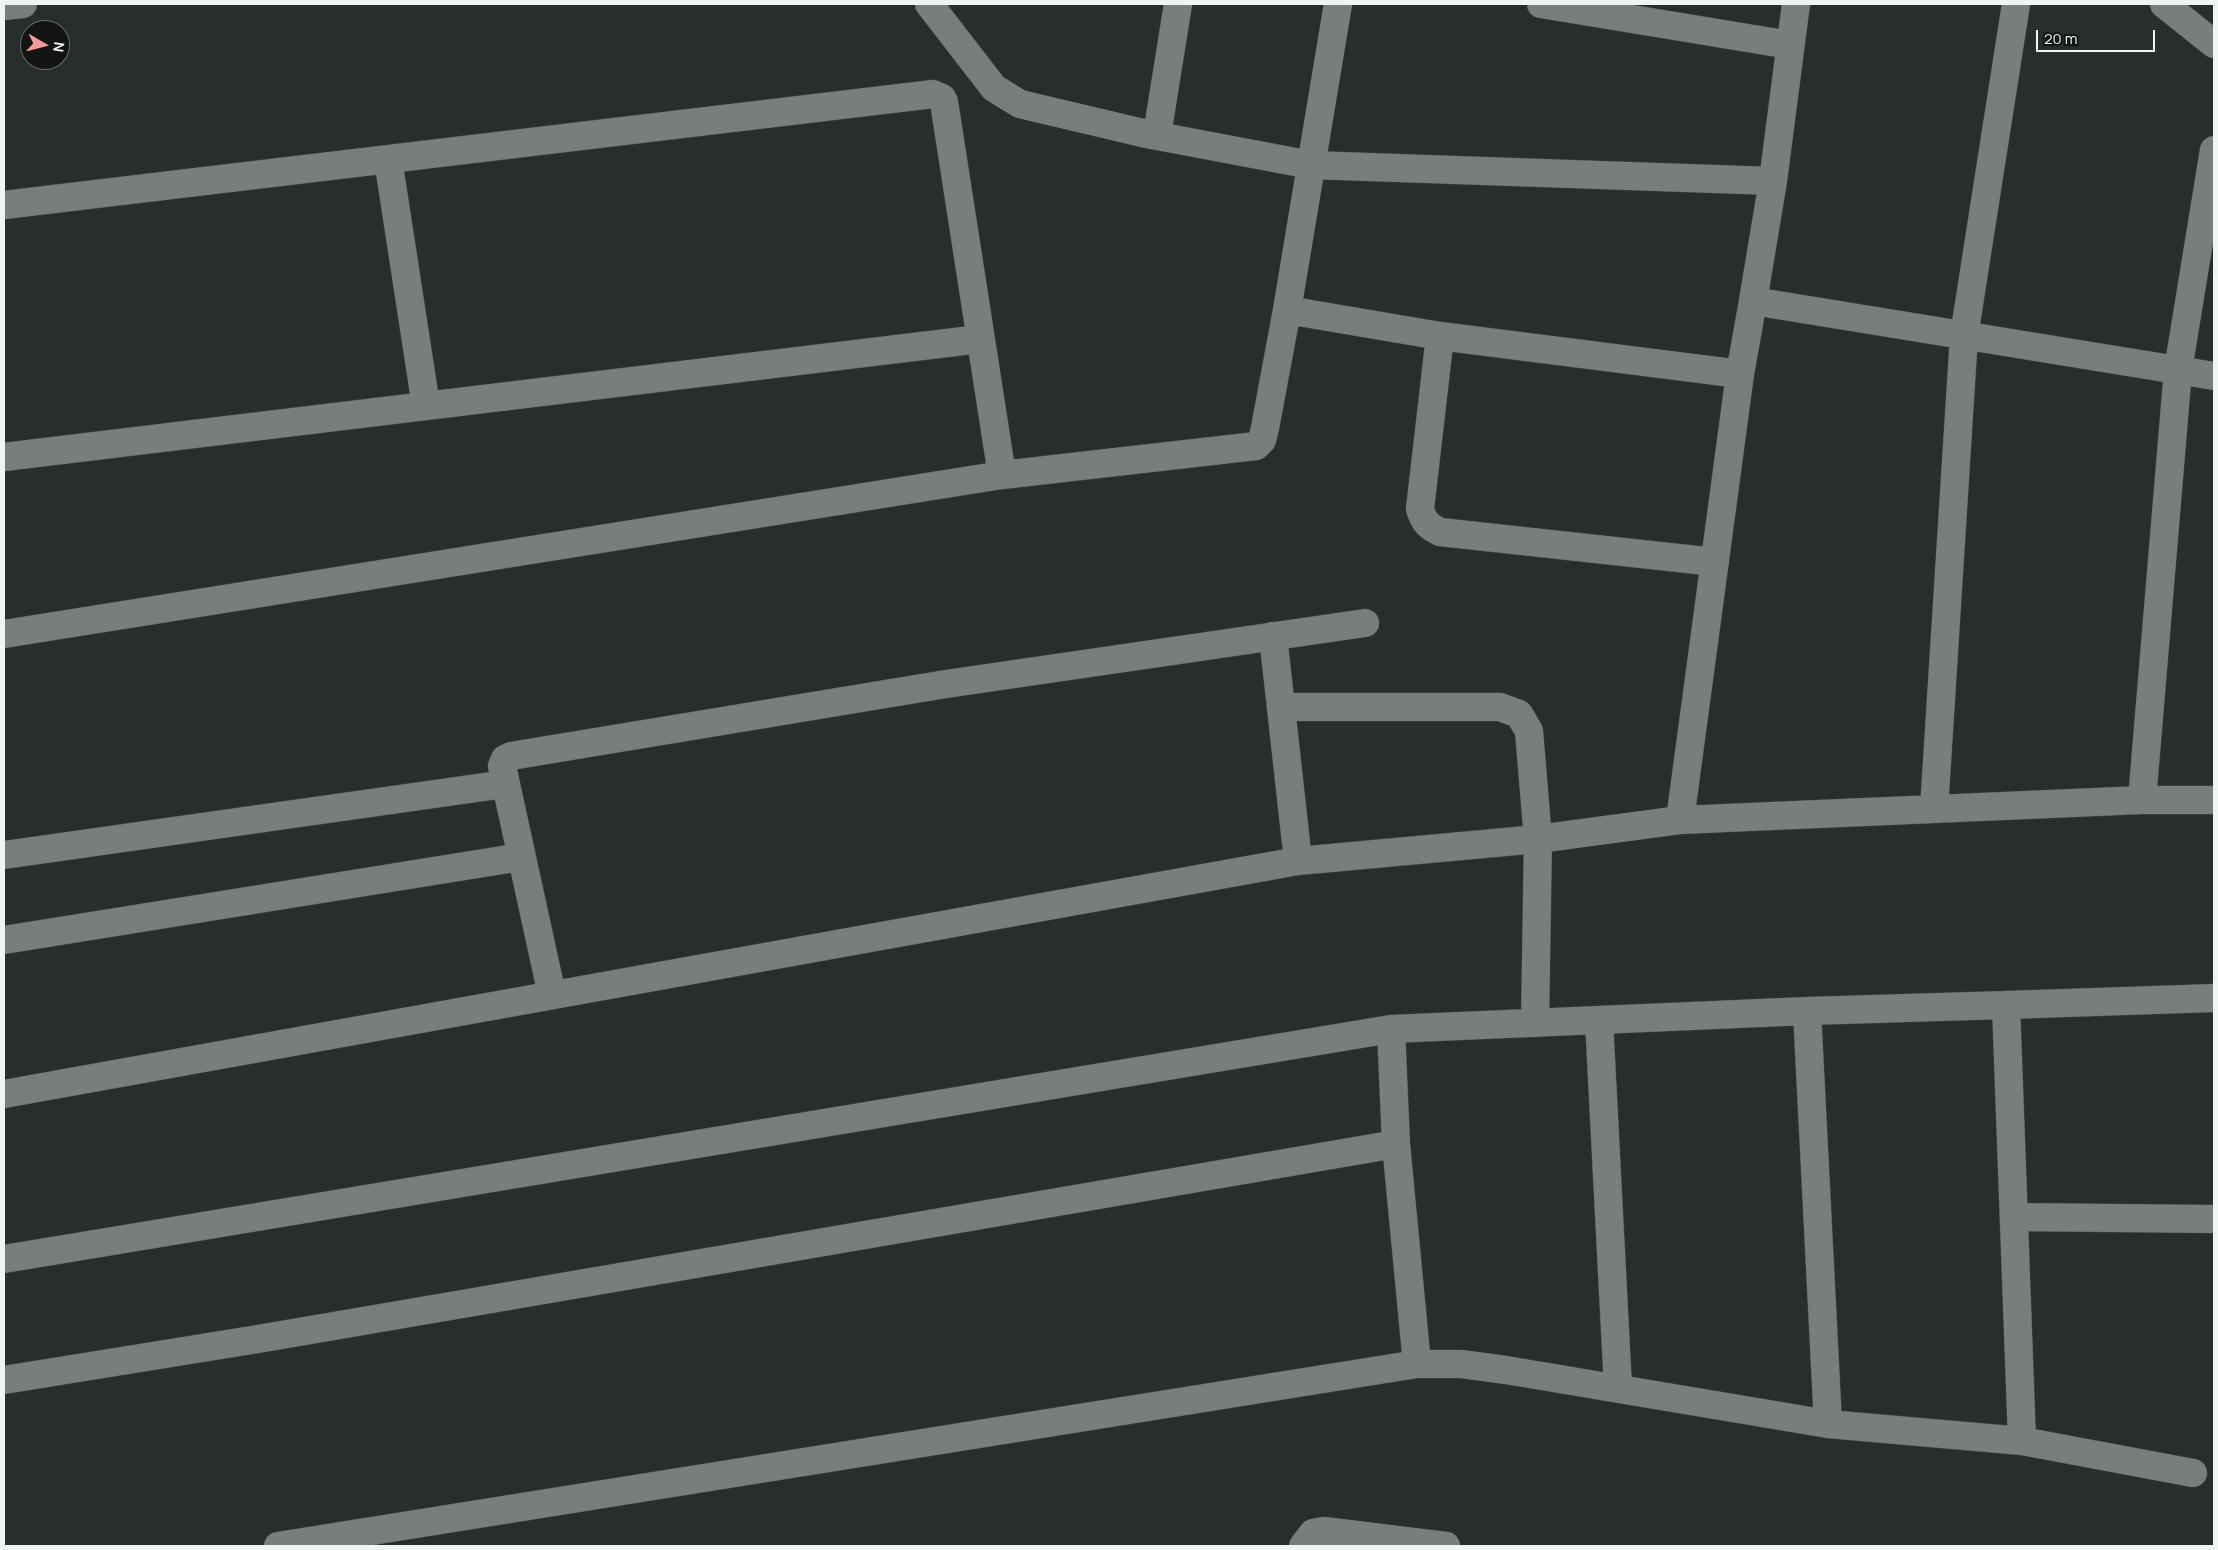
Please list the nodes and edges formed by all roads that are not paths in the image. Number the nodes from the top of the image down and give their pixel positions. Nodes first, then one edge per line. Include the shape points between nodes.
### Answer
1 (22, 4) edge
2 (929, 4) edge
3 (1178, 4) edge
4 (1338, 4) edge
5 (1541, 4) edge
6 (1796, 4) edge
7 (2016, 4) edge
8 (2164, 4) edge
9 (4, 6) edge
10 (2214, 44) edge
11 (1790, 45) junction
12 (1157, 136) junction
13 (2214, 150) edge
14 (388, 159) junction
15 (1311, 164) junction
16 (1773, 181) junction
17 (4, 205) edge
18 (1753, 301) junction
19 (1287, 310) junction
20 (1440, 336) junction
21 (1964, 336) junction
22 (980, 339) junction
23 (2178, 370) junction
24 (1740, 374) junction
25 (2214, 376) edge
26 (426, 406) junction
27 (4, 457) edge
28 (1002, 475) junction
29 (1714, 562) junction
30 (1365, 623) dead end
31 (4, 634) edge
32 (1273, 636) junction
33 (1281, 707) junction
34 (505, 784) junction
35 (2142, 800) junction
36 (2214, 800) edge
37 (1934, 809) junction
38 (1680, 820) junction
39 (1538, 839) junction
40 (4, 855) edge
41 (521, 857) junction
42 (1298, 861) junction
43 (4, 940) edge
44 (552, 995) junction
45 (2214, 998) edge
46 (2006, 1005) junction
47 (1806, 1011) junction
48 (1599, 1020) junction
49 (1535, 1023) junction
50 (1391, 1029) junction
51 (4, 1094) edge
52 (1396, 1144) junction
53 (2014, 1217) junction
54 (2214, 1219) edge
55 (4, 1259) edge
56 (1417, 1364) junction
57 (4, 1380) edge
58 (1618, 1388) junction
59 (1828, 1424) junction
60 (2022, 1441) junction
61 (2193, 1473) dead end
62 (278, 1546) edge
63 (1303, 1546) edge
64 (1446, 1546) edge

1 - 9 street
2 - 12 street via 1002,95 1020,104
3 - 12 street
4 - 15 street
5 - 11 street
6 - 11 street
7 - 21 street
8 - 10 street
11 - 16 street
12 - 15 street
13 - 23 street
14 - 17 street
14 - 22 street via 933,94 944,102
14 - 26 street
15 - 16 street
15 - 19 street
16 - 18 street
18 - 21 street
18 - 24 street
19 - 20 street
19 - 28 street via 1265,428 1262,440 1256,446
20 - 24 street
20 - 29 street via 1420,509 1430,528 1440,532
21 - 23 street
21 - 37 street
22 - 26 street
22 - 28 street
23 - 25 street
23 - 35 street
24 - 29 street
26 - 27 street
28 - 31 street
29 - 38 street
30 - 32 street
32 - 33 street
32 - 34 street via 946,684 511,756 504,759 502,766
33 - 39 street via 1500,706 1520,714 1529,731
33 - 42 street
34 - 40 street
34 - 41 street
35 - 36 street
35 - 37 street
37 - 38 street
38 - 39 street
39 - 42 street
39 - 49 street
41 - 43 street
41 - 44 street
42 - 44 street
44 - 51 street
45 - 46 street
46 - 47 street
46 - 53 street
47 - 48 street
47 - 59 street
48 - 49 street
48 - 58 street
49 - 50 street
50 - 52 street
50 - 55 street
52 - 56 street
52 - 57 street
53 - 54 street
53 - 60 street
56 - 58 street via 1461,1364
56 - 62 street
58 - 59 street
59 - 60 street
60 - 61 street
63 - 64 street via 1313,1533 1324,1532

